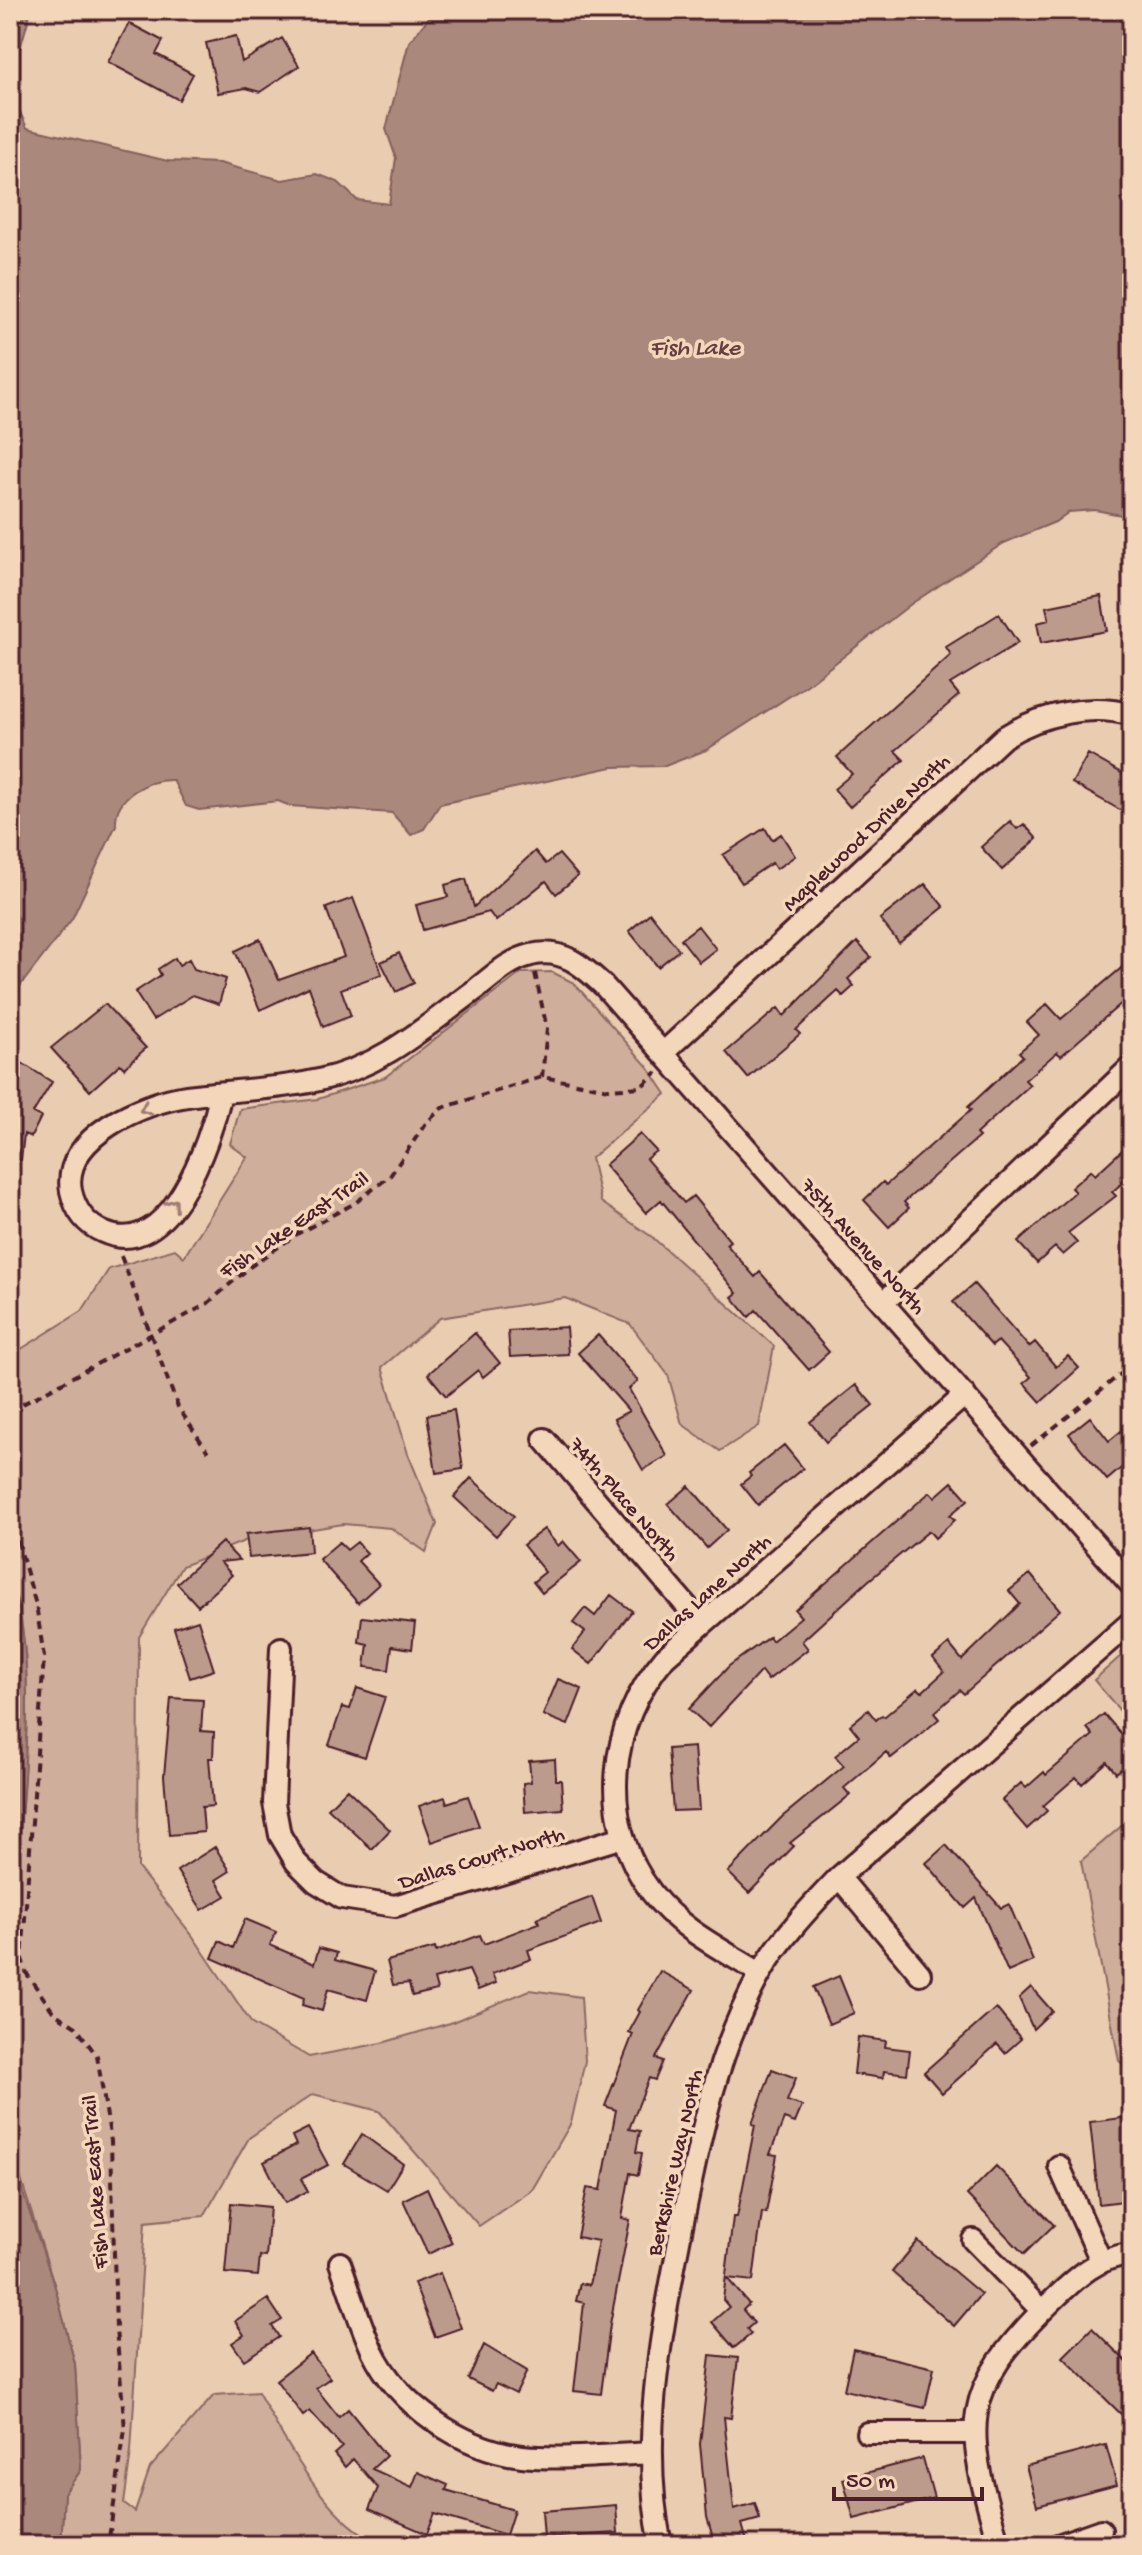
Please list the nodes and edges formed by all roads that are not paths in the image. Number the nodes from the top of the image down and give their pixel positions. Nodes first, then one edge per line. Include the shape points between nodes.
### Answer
1 (1132, 715) edge
2 (666, 1057) junction
3 (1132, 1066) edge
4 (221, 1094) junction
5 (884, 1302) junction
6 (965, 1395) junction
7 (544, 1439) dead end
8 (1132, 1586) edge
9 (702, 1624) junction
10 (1128, 1632) edge
11 (281, 1648) dead end
12 (623, 1837) junction
13 (839, 1877) junction
14 (760, 1973) junction
15 (920, 1974) dead end
16 (1059, 2166) dead end
17 (973, 2240) dead end
18 (1132, 2254) edge
19 (1101, 2261) junction
20 (340, 2263) dead end
21 (1042, 2311) junction
22 (867, 2433) dead end
23 (974, 2433) junction
24 (651, 2453) junction
25 (1101, 2530) dead end
26 (661, 2545) edge
27 (999, 2545) edge
28 (1058, 2545) edge

1 - 2 street, Maplewood Drive North via 1091,710 1054,715 1004,737
2 - 4 street, 75th Avenue North via 589,971 564,956 541,954 517,959 369,1065 319,1080
2 - 5 street, 75th Avenue North
3 - 5 street
4 -> 4 street via 187,1096 143,1110 98,1134 81,1150 71,1173 73,1202 83,1218 121,1238 154,1228 210,1138
5 - 6 street, 75th Avenue North
6 - 8 street, 75th Avenue North
6 - 9 street, Dallas Lane North
7 - 9 street, 74th Place North
9 - 12 street, Dallas Lane North via 647,1678 623,1729 616,1783
10 - 13 street, Berkshire Way North
11 - 12 street, Dallas Court North via 274,1803 280,1835 296,1862 342,1898 381,1905 410,1903
12 - 14 street, Dallas Lane North via 653,1894 676,1918
13 - 14 street, Berkshire Way North
13 - 15 street
14 - 24 street, Berkshire Way North via 707,2101 663,2327
16 - 19 street
17 - 21 street
18 - 19 street
19 - 21 street
20 - 24 street via 372,2351 420,2410 449,2430 485,2447 521,2455
21 - 23 street via 985,2380
22 - 23 street
23 - 27 street
24 - 26 street, Berkshire Way North
25 - 28 street

